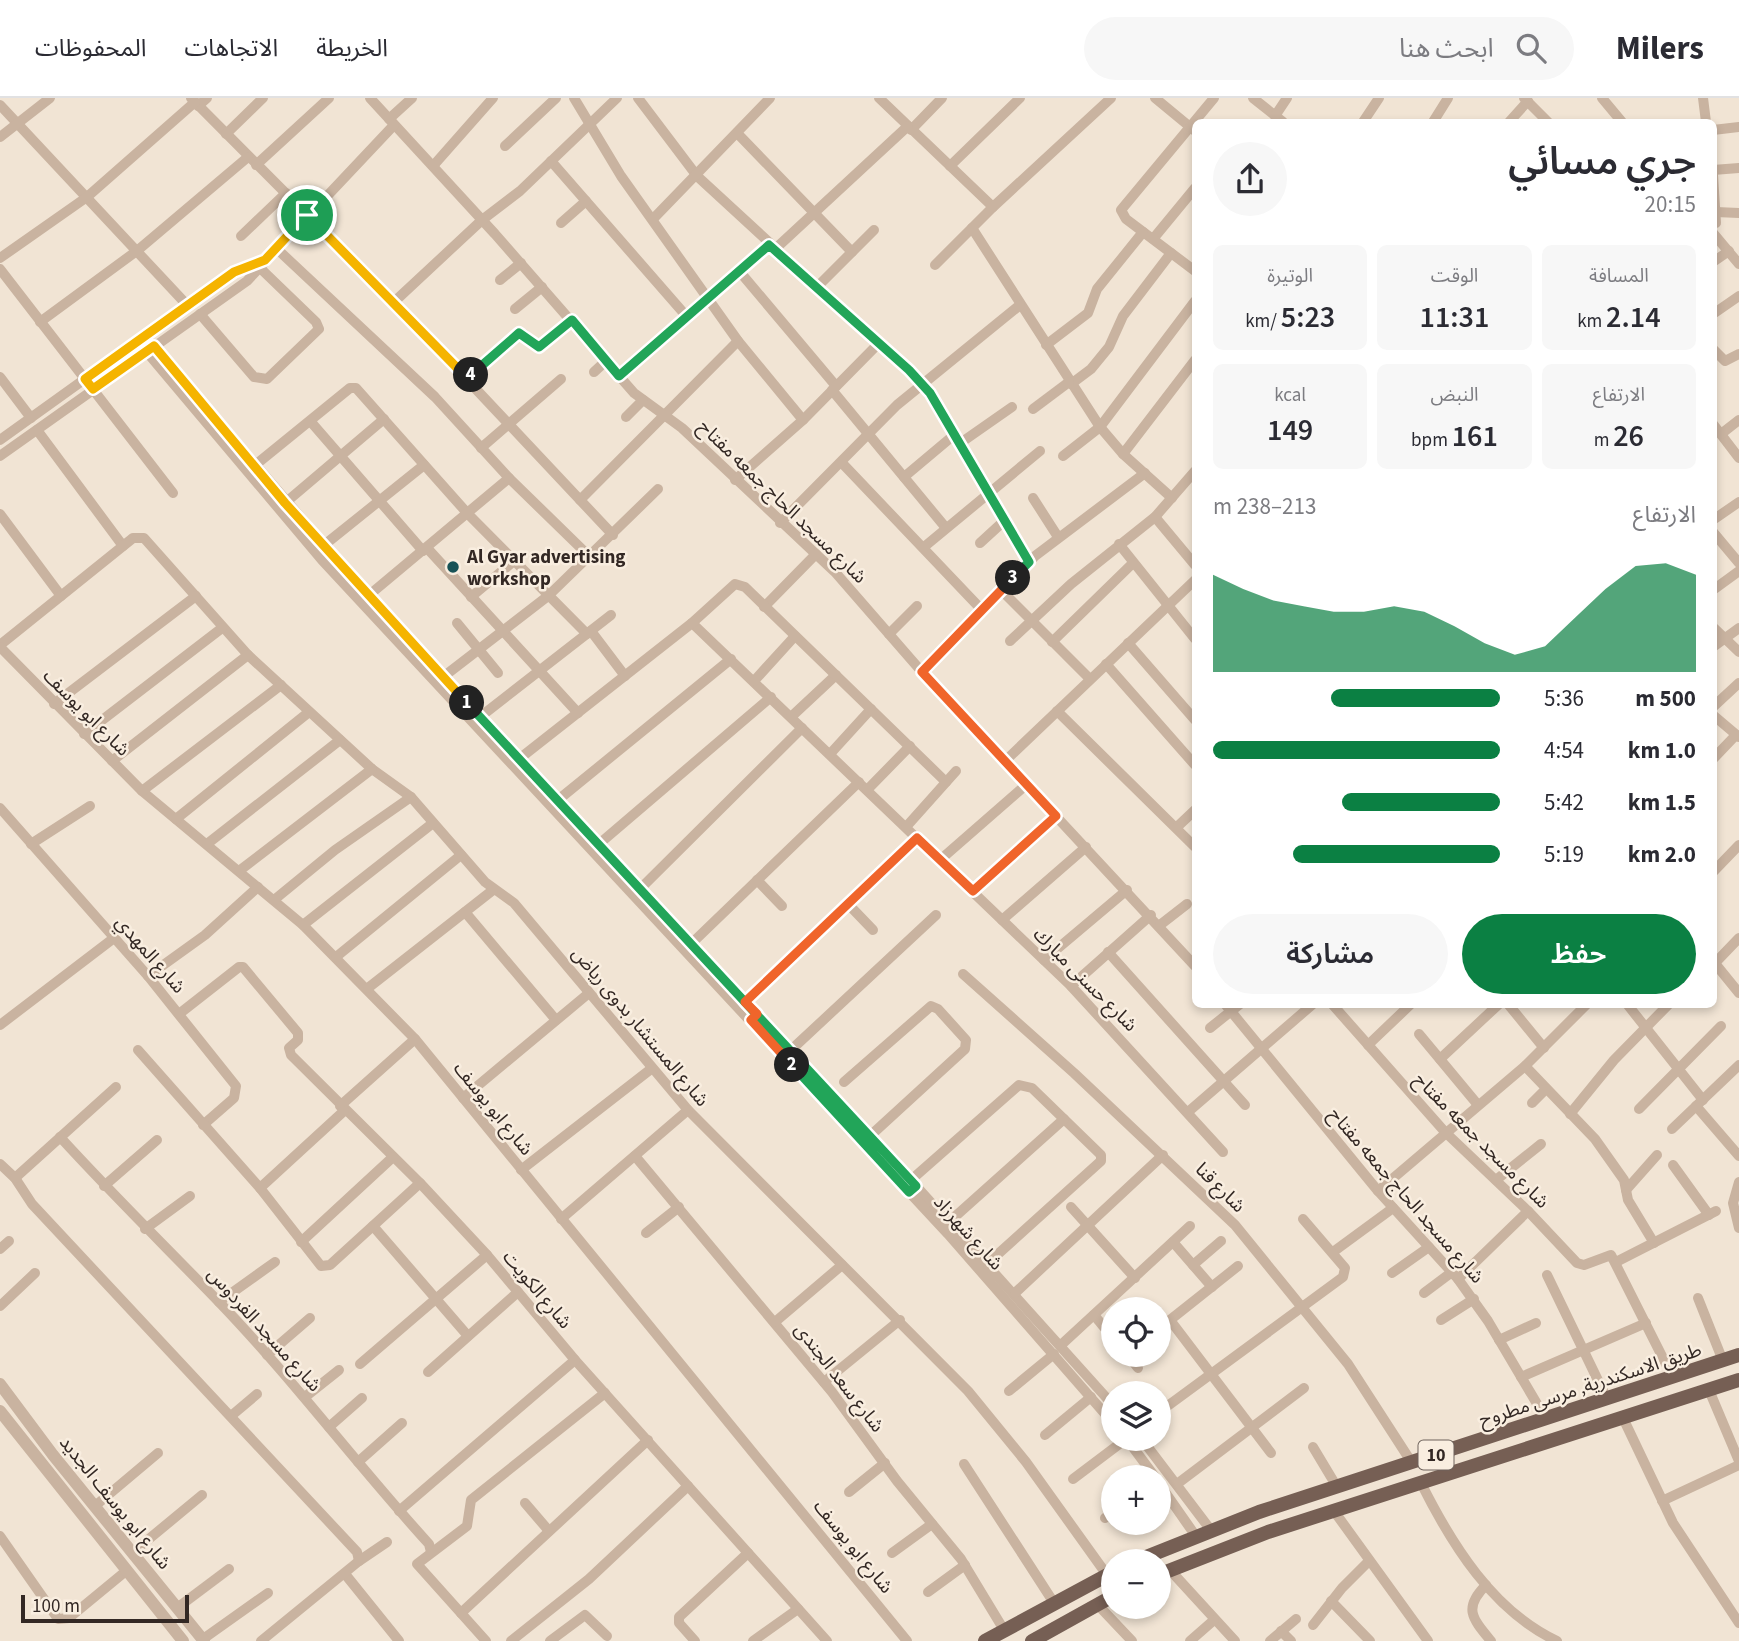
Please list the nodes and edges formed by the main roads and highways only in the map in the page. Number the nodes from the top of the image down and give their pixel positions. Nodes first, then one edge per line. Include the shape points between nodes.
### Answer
1 (1739, 1355) edge
2 (1739, 1380) edge
3 (1163, 1549) edge
4 (1171, 1570) edge
5 (1101, 1578) edge
6 (1101, 1602) edge
7 (985, 1641) edge
8 (1033, 1641) edge

1 - 3 main road, طريق الاسكندرية, مرسى مطروح / 10 via 1210,1529
2 - 4 main road, 10 via 1268,1532
5 - 7 main road
6 - 8 main road

